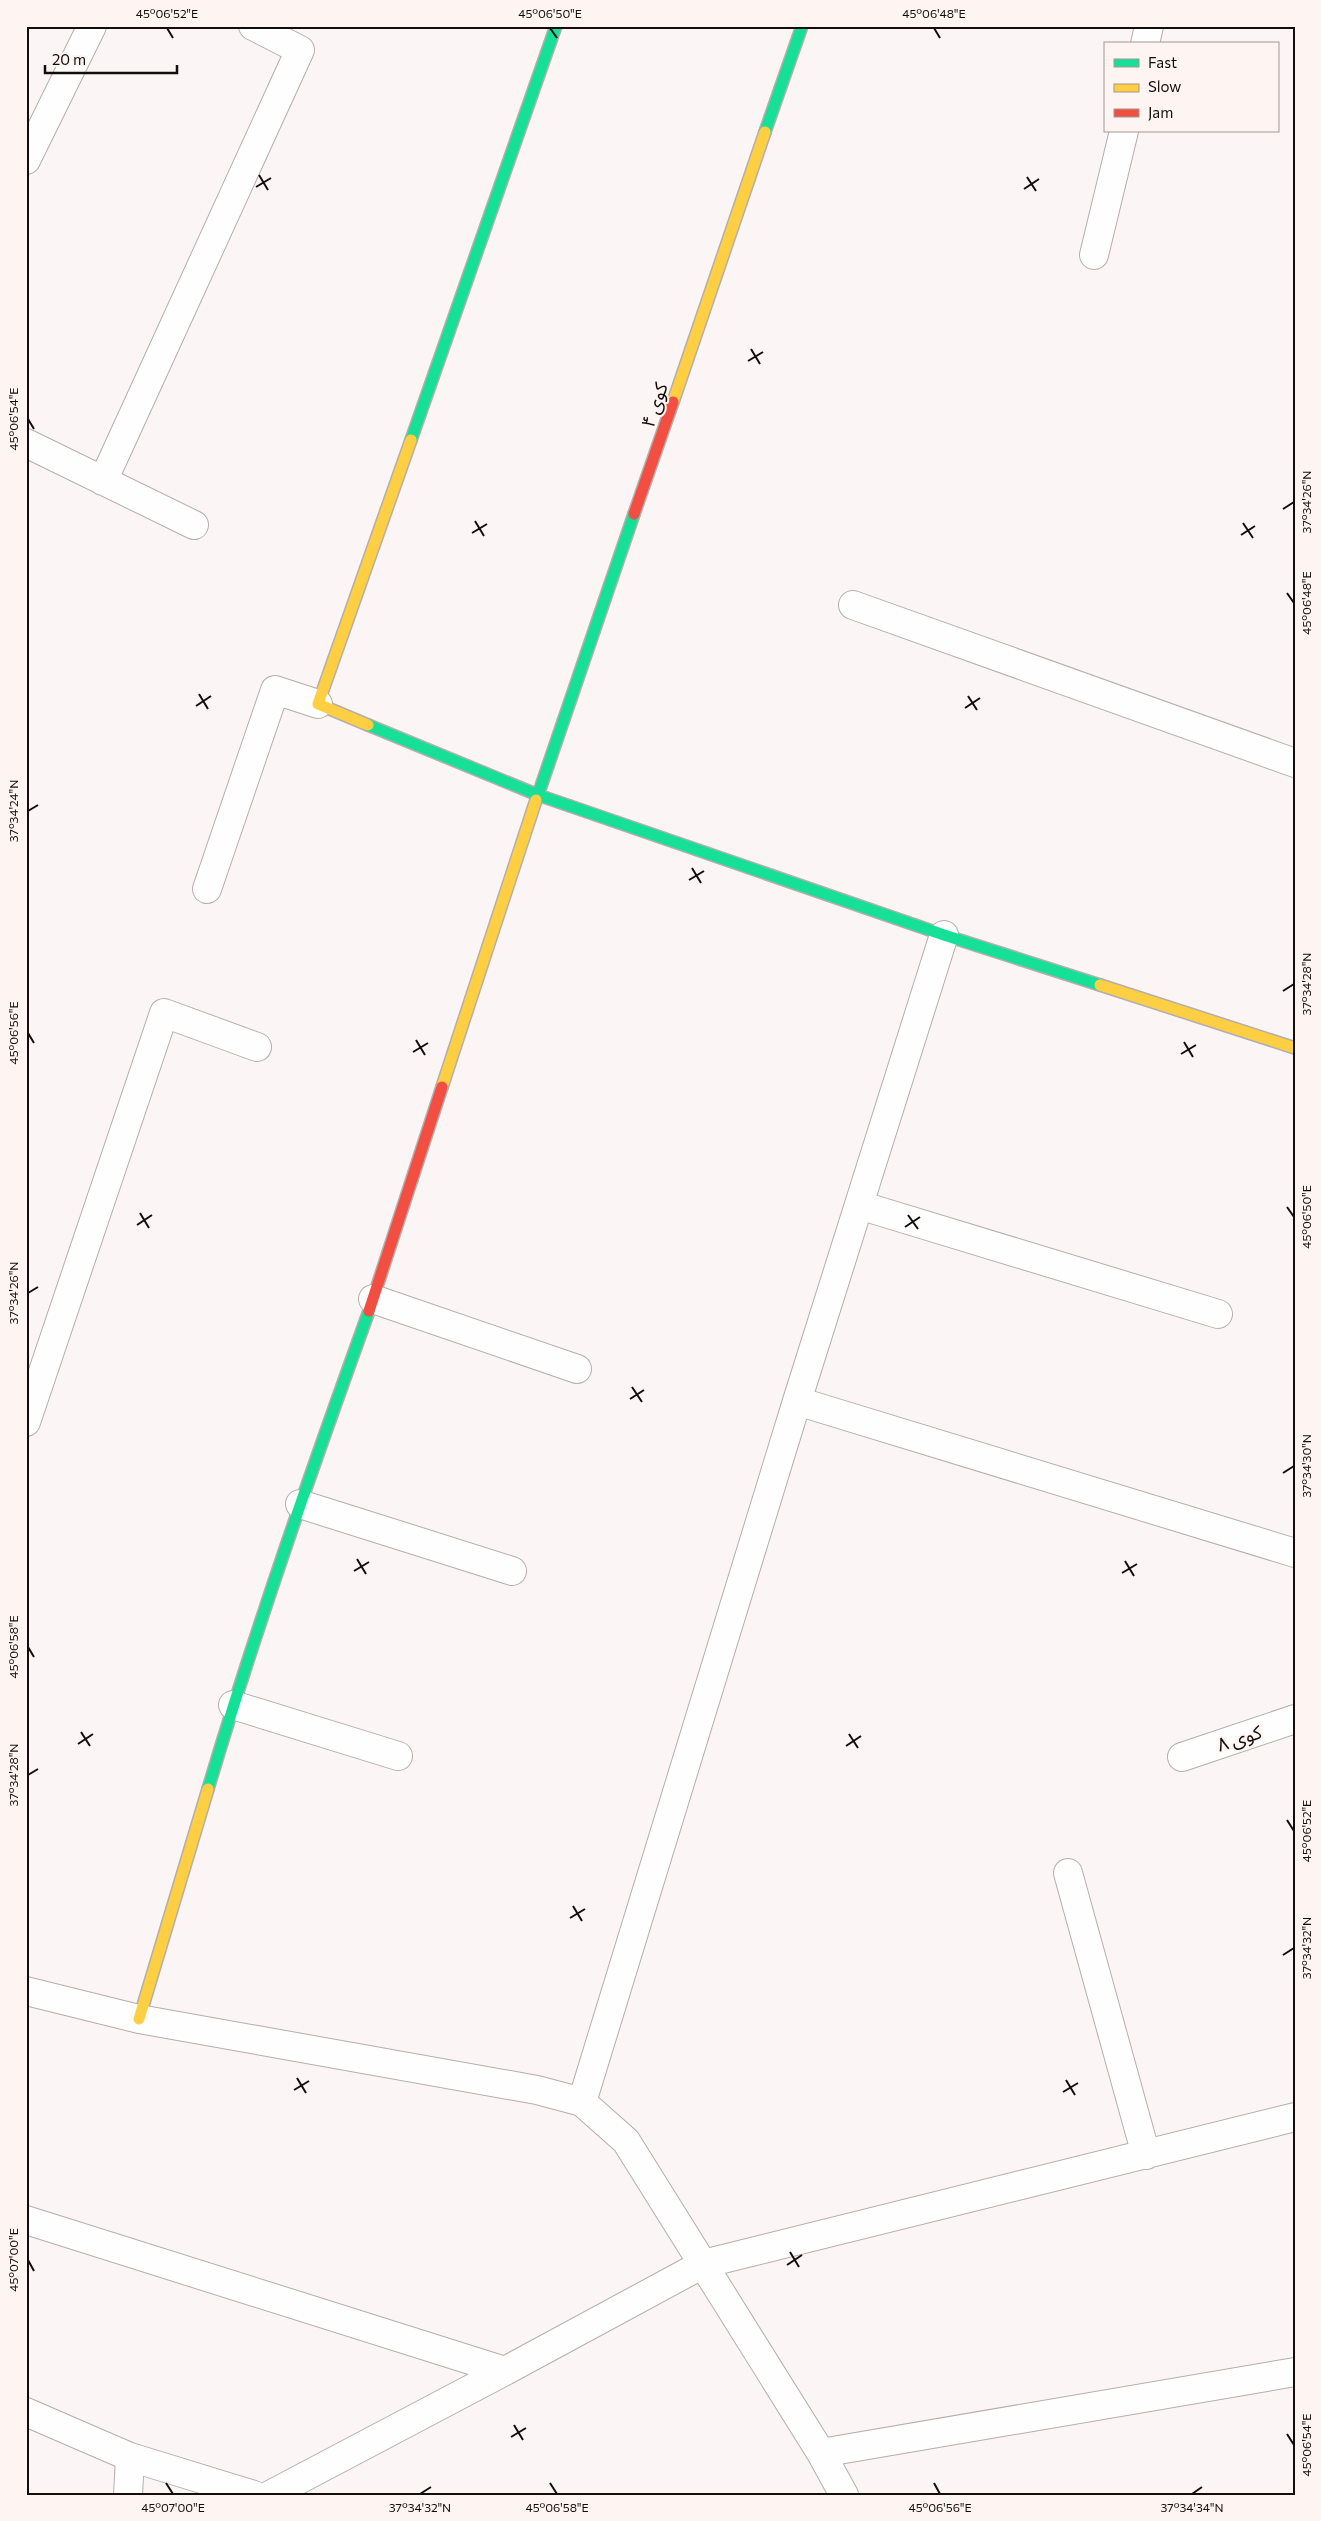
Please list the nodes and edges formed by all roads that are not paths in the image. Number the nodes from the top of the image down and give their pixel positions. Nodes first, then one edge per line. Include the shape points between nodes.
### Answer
1 (92, 26) edge
2 (253, 26) edge
3 (556, 26) edge
4 (802, 26) edge
5 (1149, 26) edge
6 (1145, 42) edge
7 (1124, 132) edge
8 (26, 160) edge
9 (1094, 255) dead end
10 (26, 443) edge
11 (104, 481) junction
12 (194, 525) dead end
13 (853, 605) dead end
14 (318, 704) junction
15 (1295, 763) edge
16 (538, 794) junction
17 (207, 889) dead end
18 (944, 935) junction
19 (257, 1047) dead end
20 (1295, 1048) edge
21 (859, 1205) junction
22 (373, 1299) junction
23 (1218, 1314) dead end
24 (577, 1369) dead end
25 (797, 1401) junction
26 (26, 1422) edge
27 (300, 1504) junction
28 (1295, 1554) edge
29 (512, 1571) dead end
30 (233, 1705) junction
31 (1295, 1719) edge
32 (398, 1756) dead end
33 (1182, 1757) dead end
34 (1068, 1872) dead end
35 (26, 1992) edge
36 (139, 2019) junction
37 (582, 2102) junction
38 (1295, 2117) edge
39 (1146, 2155) junction
40 (26, 2220) edge
41 (703, 2264) junction
42 (505, 2371) junction
43 (1295, 2372) edge
44 (26, 2412) edge
45 (821, 2453) junction
46 (130, 2457) junction
47 (128, 2495) edge
48 (254, 2495) edge
49 (270, 2495) edge
50 (844, 2495) edge

1 - 8 street
2 - 11 street via 300,50
3 - 14 street
4 - 16 street, کوی ۴
5 - 6 street
7 - 9 street
10 - 11 street
11 - 12 street
13 - 15 street
14 - 16 street
14 - 17 street via 275,690
16 - 18 street
16 - 22 street, کوی ۴
18 - 20 street
18 - 21 street
19 - 26 street via 164,1013
21 - 23 street
21 - 25 street
22 - 24 street
22 - 27 street, کوی ۴
25 - 28 street
25 - 37 street
27 - 29 street
27 - 30 street, کوی ۴
30 - 32 street
30 - 36 street, کوی ۴
31 - 33 street, کوی ۸
34 - 39 street
35 - 36 street
36 - 37 street via 537,2090
37 - 41 street via 626,2141
38 - 39 street
39 - 41 street
40 - 42 street
41 - 42 street
41 - 45 street
42 - 49 street
43 - 45 street
44 - 46 street
45 - 50 street
46 - 47 street
46 - 48 street

